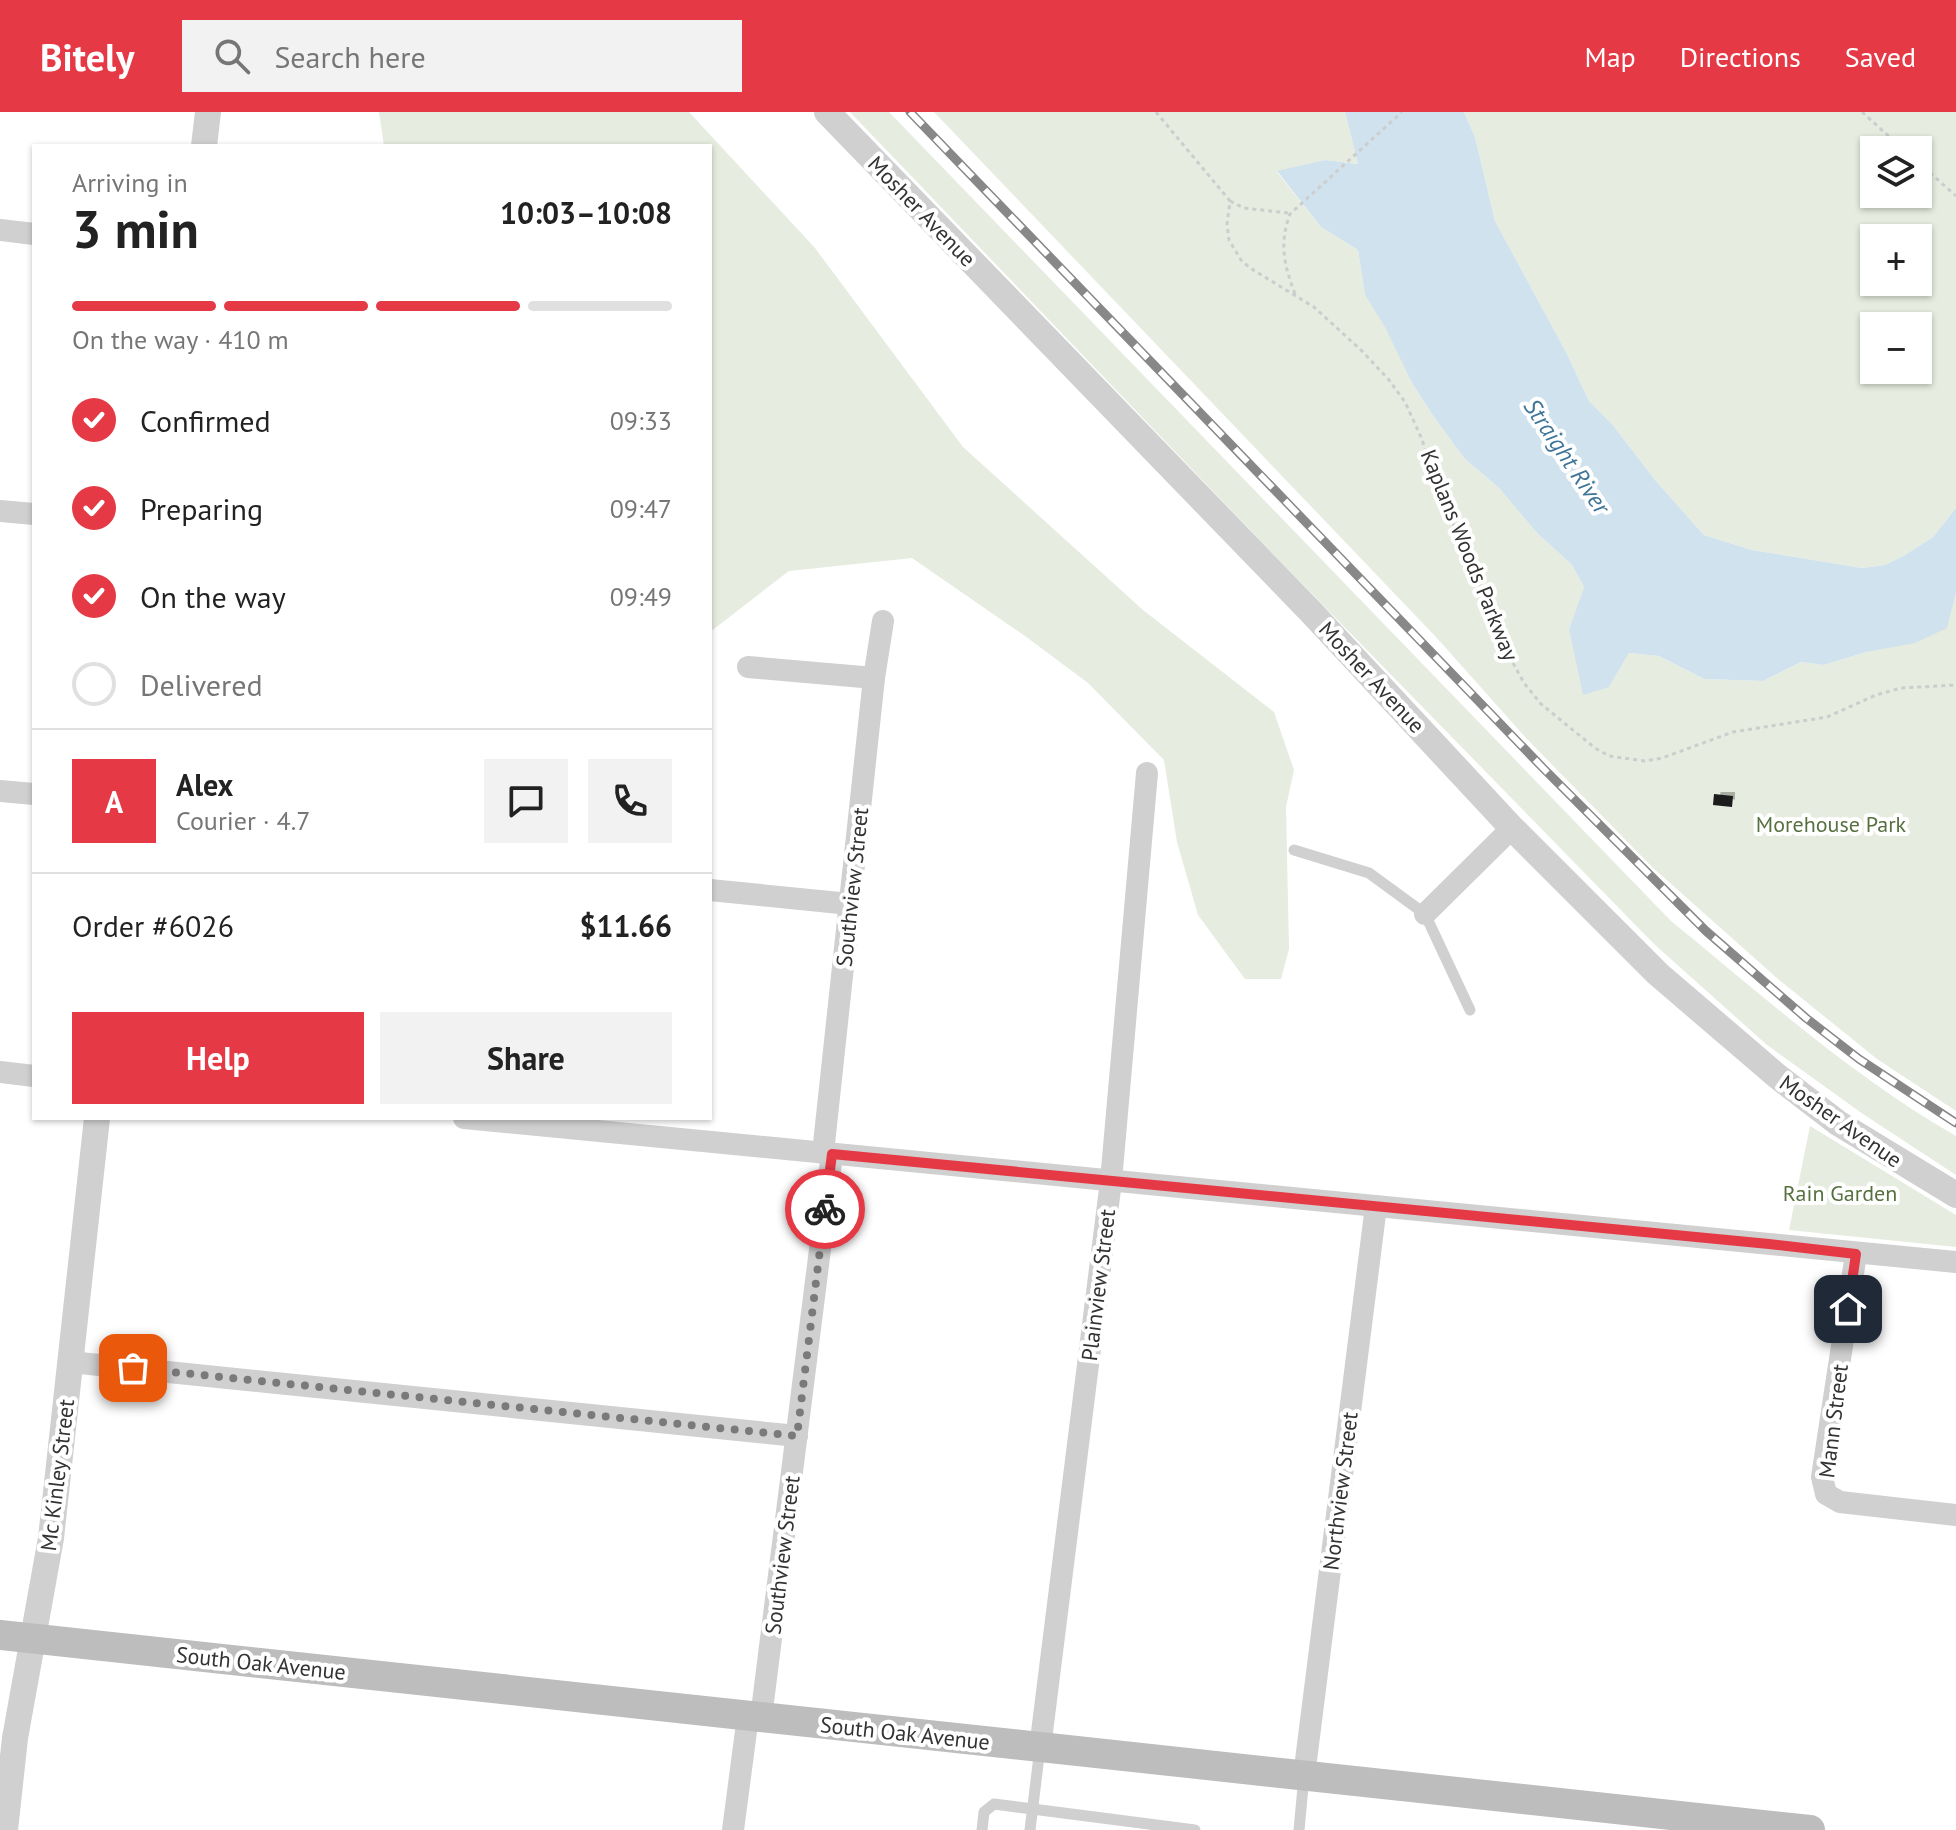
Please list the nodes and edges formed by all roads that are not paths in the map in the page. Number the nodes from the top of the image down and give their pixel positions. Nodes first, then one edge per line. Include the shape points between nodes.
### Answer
1 (208, 112) edge
2 (827, 112) edge
3 (204, 144) edge
4 (0, 230) edge
5 (32, 234) edge
6 (0, 511) edge
7 (32, 514) edge
8 (883, 621) dead end
9 (748, 667) dead end
10 (874, 678) junction
11 (1147, 773) dead end
12 (0, 791) edge
13 (32, 794) edge
14 (1512, 828) junction
15 (1294, 850) dead end
16 (712, 890) edge
17 (850, 904) junction
18 (1425, 914) junction
19 (1470, 1010) dead end
20 (0, 1072) edge
21 (32, 1076) edge
22 (97, 1120) edge
23 (484, 1120) edge
24 (828, 1154) junction
25 (1111, 1181) junction
26 (1956, 1195) edge
27 (1376, 1206) junction
28 (1856, 1254) junction
29 (1956, 1262) edge
30 (70, 1362) junction
31 (797, 1436) junction
32 (1956, 1515) edge
33 (0, 1635) edge
34 (33, 1638) junction
35 (754, 1717) junction
36 (1040, 1748) junction
37 (1304, 1776) junction
38 (1033, 1808) junction
39 (1723, 1825) edge
40 (5, 1830) edge
41 (733, 1830) edge
42 (982, 1830) edge
43 (1030, 1830) edge
44 (1195, 1830) edge
45 (1299, 1830) edge
46 (1810, 1830) edge

1 - 3 street
2 - 14 street, Mosher Avenue via 1312,613
4 - 5 street
6 - 7 street
8 - 10 street, Southview Street
9 - 10 street
10 - 17 street, Southview Street
11 - 25 street, Plainview Street
12 - 13 street
14 - 18 street
14 - 26 street, Mosher Avenue via 1713,1024 1838,1123
15 - 18 lane via 1369,873
16 - 17 street
17 - 24 street, Southview Street
18 - 19 lane
20 - 21 street
22 - 30 street, Mc Kinley Street
23 - 24 street
24 - 25 street
24 - 31 street, Southview Street
25 - 27 street
25 - 36 street, Plainview Street
27 - 28 street
27 - 37 street, Northview Street
28 - 29 street
28 - 32 street, Mann Street via 1822,1477 1826,1494 1840,1502
30 - 31 street
30 - 34 street, Mc Kinley Street via 51,1538
31 - 35 street, Southview Street
33 - 34 main road, South Oak Avenue
34 - 35 main road, South Oak Avenue
34 - 40 street, Mc Kinley Street
35 - 36 main road, South Oak Avenue
35 - 41 street, Southview Street
36 - 37 main road, South Oak Avenue
36 - 38 lane
37 - 39 main road, South Oak Avenue
37 - 45 lane
38 - 42 lane via 994,1804 984,1812
38 - 43 lane
38 - 44 lane
39 - 46 main road, South Oak Avenue

